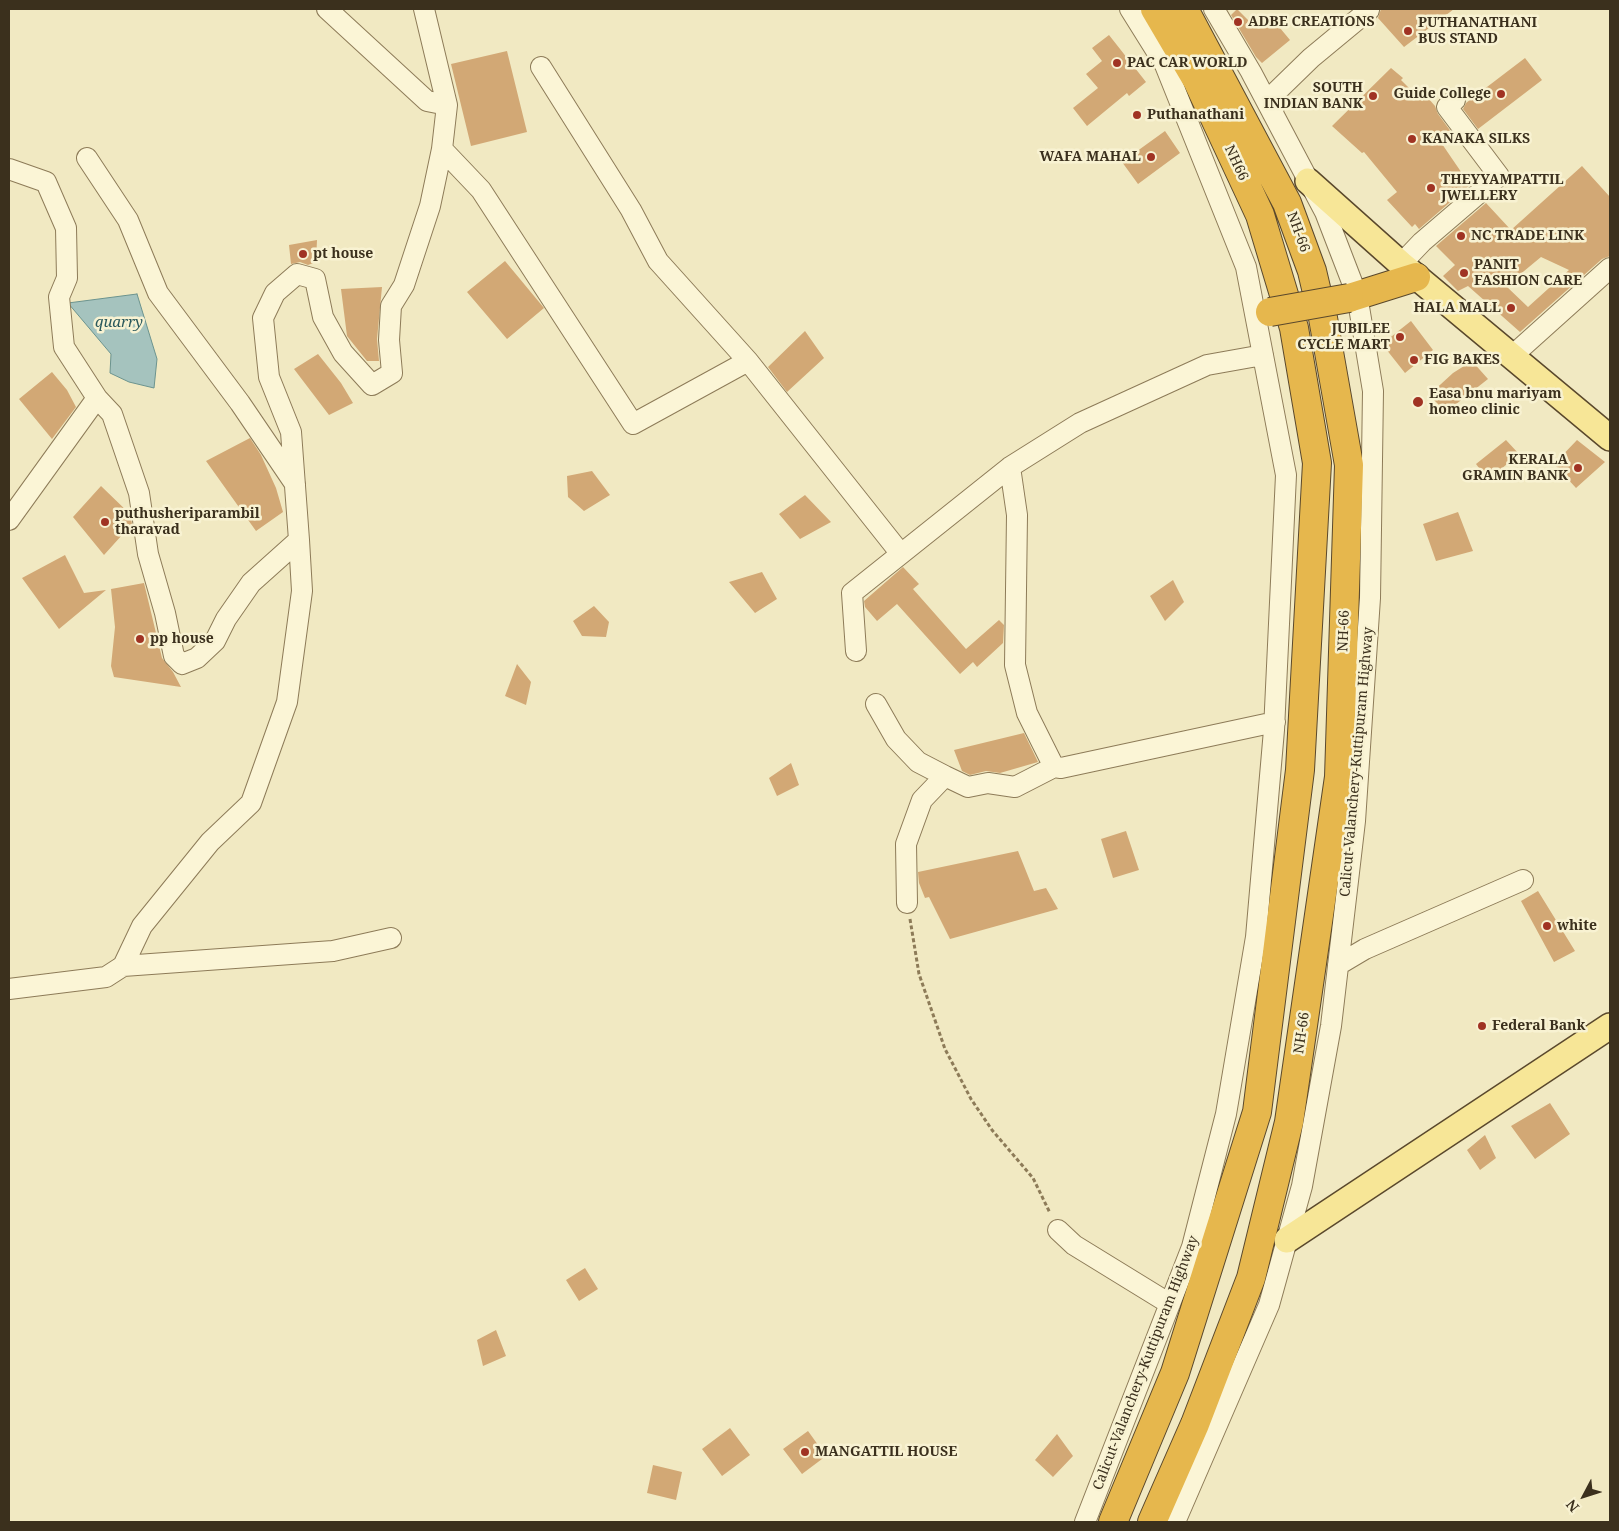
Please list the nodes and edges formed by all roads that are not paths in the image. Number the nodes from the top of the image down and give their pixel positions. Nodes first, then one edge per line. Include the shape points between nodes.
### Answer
1 (327, 9) edge
2 (424, 9) edge
3 (1130, 9) edge
4 (1155, 9) edge
5 (1184, 9) edge
6 (1214, 9) edge
7 (1369, 10) dead end
8 (541, 67) dead end
9 (1456, 100) dead end
10 (446, 106) junction
11 (1273, 114) junction
12 (442, 148) junction
13 (87, 158) dead end
14 (9, 169) edge
15 (1308, 181) junction
16 (1610, 268) edge
17 (1409, 270) junction
18 (1353, 296) junction
19 (1263, 314) junction
20 (1294, 328) joint
21 (1263, 355) junction
22 (1512, 356) junction
23 (748, 361) junction
24 (96, 398) junction
25 (1610, 438) edge
26 (1010, 467) junction
27 (296, 485) junction
28 (9, 520) edge
29 (299, 540) junction
30 (901, 554) junction
31 (856, 651) dead end
32 (876, 704) dead end
33 (1274, 722) junction
34 (1054, 767) junction
35 (945, 776) junction
36 (1523, 880) dead end
37 (907, 903) road end
38 (391, 938) dead end
39 (1338, 965) junction
40 (123, 966) junction
41 (9, 989) edge
42 (1610, 1026) edge
43 (1058, 1230) road end
44 (1287, 1240) junction
45 (1170, 1304) junction
46 (1085, 1522) edge
47 (1113, 1522) edge
48 (1152, 1522) edge
49 (1174, 1522) edge

1 - 10 street via 427,101
2 - 10 street
3 - 19 street, Calicut-Valanchery-Kuttipuram Highway / NH66 via 1165,65
4 - 20 highway, NH66 / NH66 via 1198,82 1260,215
5 - 48 highway, NH-66 via 1288,203 1312,271 1323,318 1349,465 1339,777 1289,1122 1251,1278 1195,1424
6 - 11 street, Calicut-Valanchery-Kuttipuram Highway
7 - 11 street via 1275,93
8 - 23 street via 631,210 658,260
9 - 17 street via 1447,107 1499,176 1422,242
10 - 12 street
11 - 15 street, Calicut-Valanchery-Kuttipuram Highway
12 - 23 street via 481,190 634,424
12 - 27 street via 430,206 404,285 391,306 389,340 392,373 372,385 343,353 323,317 315,279 297,274 275,292 263,318 269,377 291,432
13 - 27 street via 128,220 158,293
14 - 24 street via 46,182 66,228 67,278 59,297 64,347
15 - 17 main road
15 - 18 street, Calicut-Valanchery-Kuttipuram Highway via 1325,212
16 - 22 street
17 - 18 highway
17 - 22 main road
18 - 19 highway, bridge
18 - 39 street, Calicut-Valanchery-Kuttipuram Highway via 1373,391 1370,598 1355,821
19 - 21 street, Calicut-Valanchery-Kuttipuram Highway / NH66
20 - 47 highway, Calicut-Valanchery-Kuttipuram Highway / NH66 via 1317,463 1300,770 1257,1112 1175,1373
21 - 26 street via 1207,366 1080,423
21 - 33 street, Calicut-Valanchery-Kuttipuram Highway / NH66 via 1286,475
22 - 25 main road
23 - 30 street
24 - 28 street
24 - 29 street via 112,414 139,493 148,554 174,656 182,664 197,658 215,641 251,583
26 - 30 street
26 - 34 street via 1016,515 1015,666 1027,713
27 - 29 street
29 - 40 street via 302,591 287,702 251,803 210,842 142,926
30 - 31 street via 852,593
32 - 35 street via 896,740 918,762
33 - 34 street via 1062,768
33 - 45 street, Calicut-Valanchery-Kuttipuram Highway / NH66 via 1256,936 1226,1114 1192,1247
34 - 35 street via 1015,786 988,783 968,787
35 - 37 street via 922,800 906,844
36 - 39 street via 1365,949
38 - 40 street via 334,952
39 - 44 street, Calicut-Valanchery-Kuttipuram Highway via 1331,1026 1302,1186
40 - 41 street via 106,977
42 - 44 main road
43 - 45 street via 1074,1245
44 - 49 street, Calicut-Valanchery-Kuttipuram Highway via 1269,1305
45 - 46 street, Calicut-Valanchery-Kuttipuram Highway / NH66

